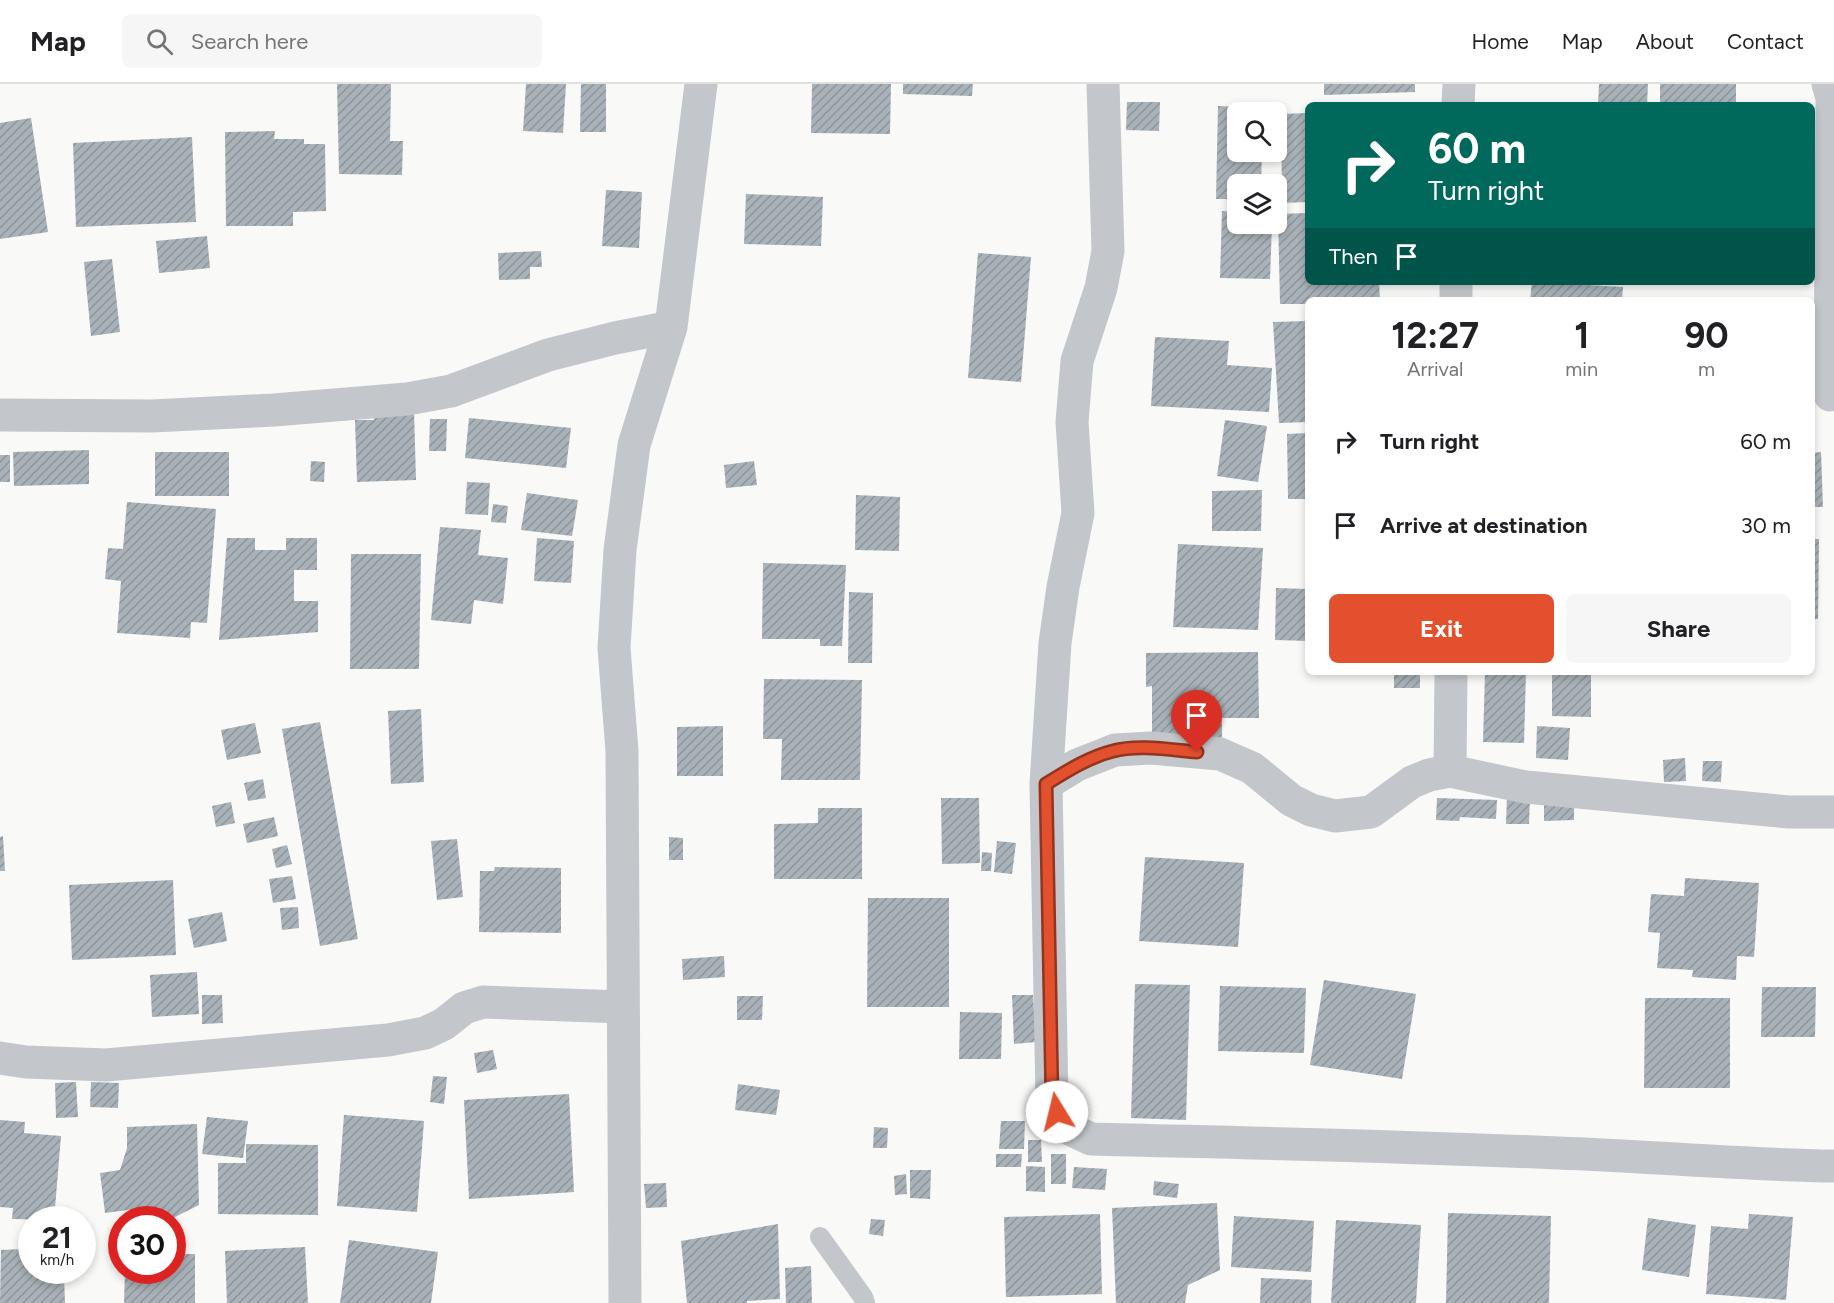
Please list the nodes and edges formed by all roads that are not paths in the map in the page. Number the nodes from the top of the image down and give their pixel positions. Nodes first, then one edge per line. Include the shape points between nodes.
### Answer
1 (701, 84) edge
2 (1104, 84) edge
3 (1458, 84) edge
4 (1828, 84) edge
5 (1458, 102) edge
6 (671, 327) junction
7 (1825, 395) edge
8 (0, 415) edge
9 (1451, 675) edge
10 (1450, 771) junction
11 (1046, 784) junction
12 (1834, 812) edge
13 (623, 1007) junction
14 (0, 1058) edge
15 (1834, 1166) edge
16 (820, 1237) dead end
17 (625, 1303) edge
18 (865, 1303) edge

1 - 6 street
2 - 11 street via 1108,251 1101,288 1077,361 1072,422 1078,513 1055,643
3 - 5 street
4 - 7 street via 1832,98
6 - 8 street via 548,355 451,391 407,399 152,416
6 - 13 street via 634,445 620,550 614,648 622,751
9 - 10 street
10 - 11 street via 1412,782 1371,812 1335,816 1291,800 1252,768 1220,754 1151,748 1114,750 1077,765
10 - 12 street via 1526,787 1789,812
11 - 15 street via 1052,1100 1061,1125 1091,1139 1401,1146
13 - 14 street via 483,1002 464,1008 425,1033 388,1040 106,1065
13 - 17 street
16 - 18 lane

